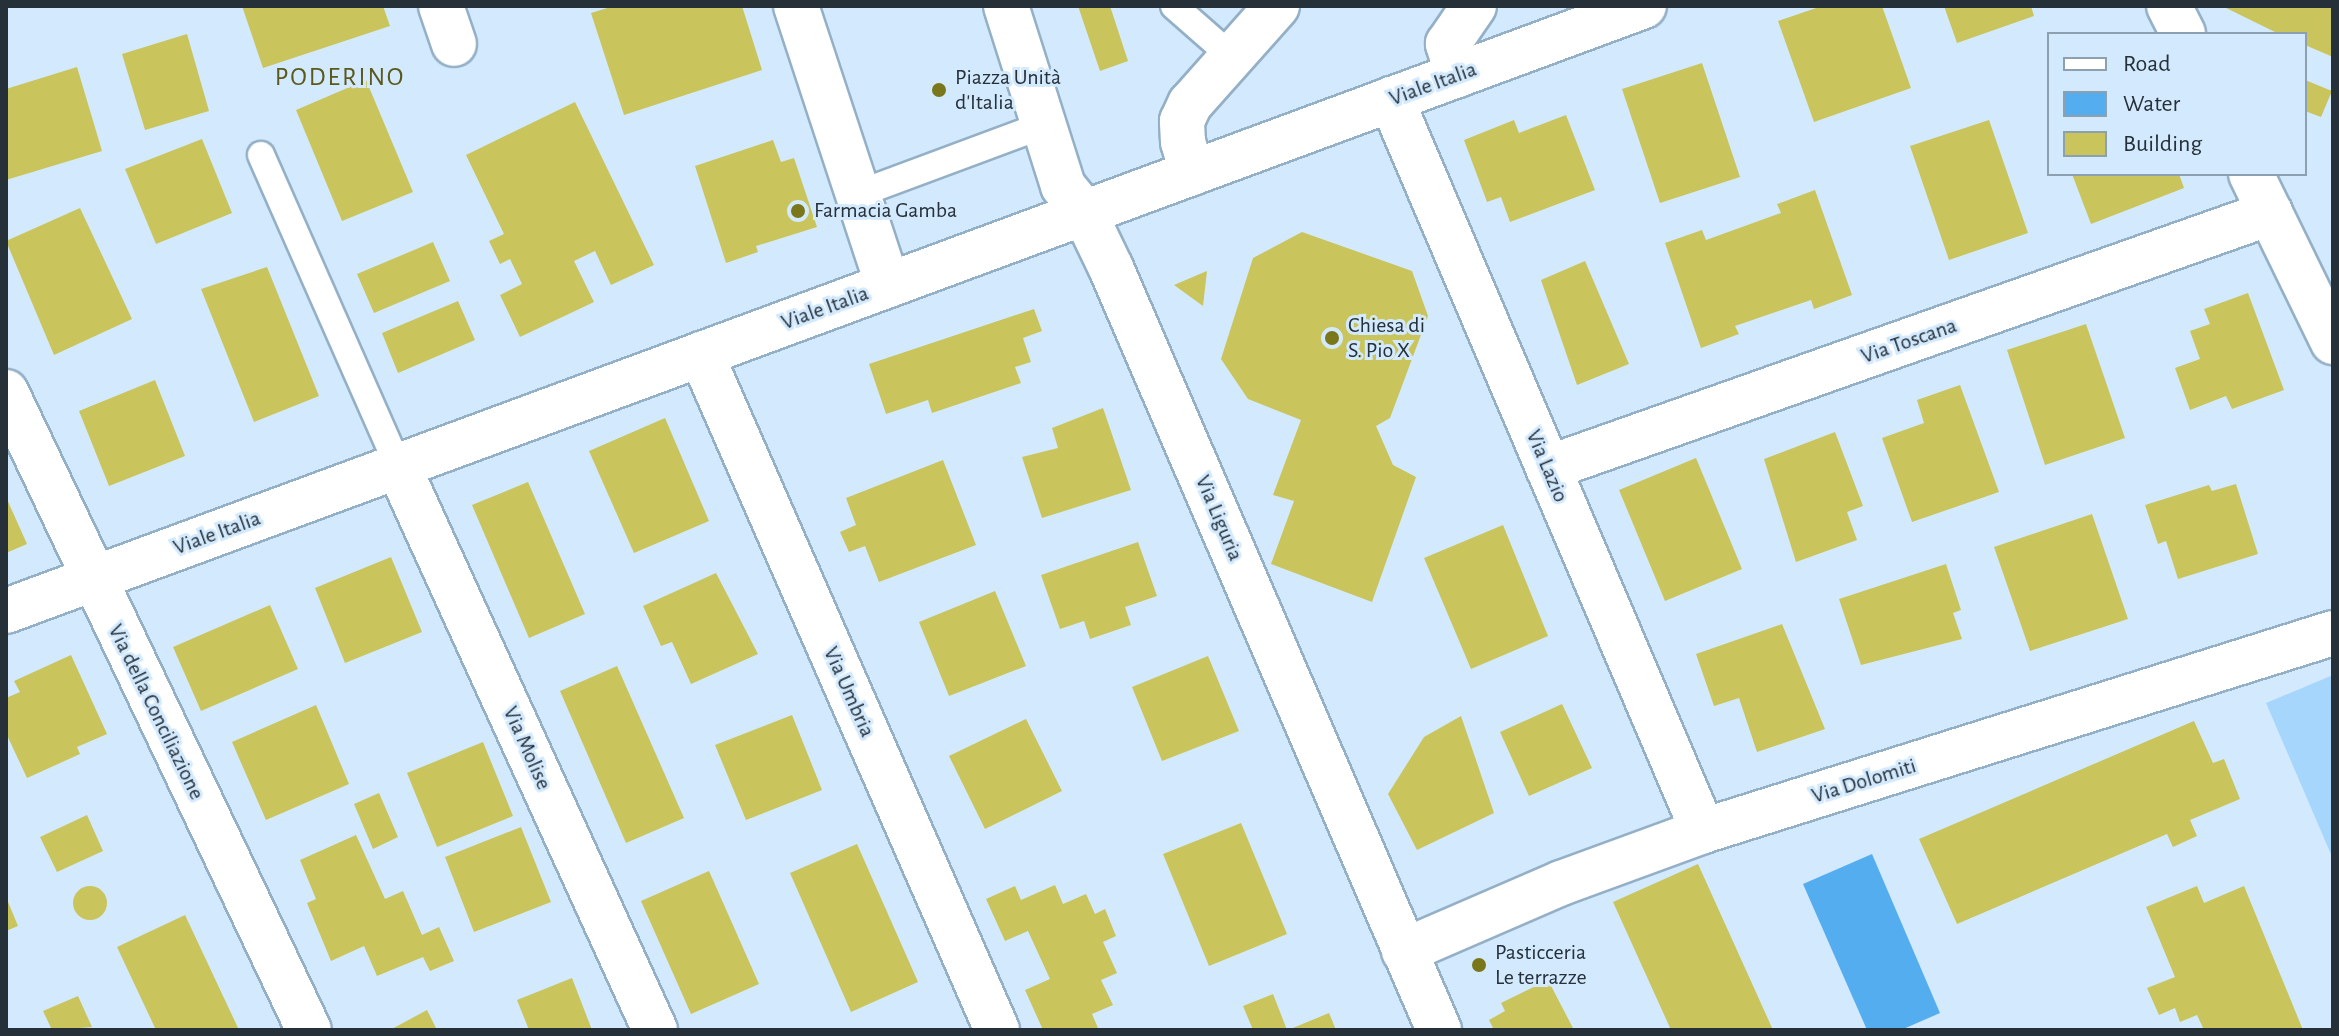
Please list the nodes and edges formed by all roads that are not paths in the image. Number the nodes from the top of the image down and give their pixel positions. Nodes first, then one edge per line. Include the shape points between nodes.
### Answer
1 (796, 6) edge
2 (1006, 6) edge
3 (1174, 6) edge
4 (1277, 6) edge
5 (1474, 6) edge
6 (1644, 6) edge
7 (2169, 6) edge
8 (2182, 32) edge
9 (1232, 57) junction
10 (1458, 75) junction
11 (1391, 99) junction
12 (1044, 125) junction
13 (261, 155) dead end
14 (1192, 173) junction
15 (2252, 176) edge
16 (858, 194) junction
17 (1084, 212) junction
18 (2270, 213) junction
19 (888, 285) junction
20 (2329, 314) edge
21 (701, 354) junction
22 (6, 392) edge
23 (398, 466) junction
24 (1548, 468) junction
25 (93, 579) junction
26 (6, 611) edge
27 (2333, 633) edge
28 (1703, 831) junction
29 (1404, 951) junction
30 (309, 1030) edge
31 (655, 1030) edge
32 (997, 1030) edge
33 (1439, 1030) edge

1 - 16 street
2 - 12 street, Via Liguria
3 - 9 lane
4 - 9 street
5 - 10 street via 1448,44
6 - 10 street, Viale Italia
7 - 8 street
9 - 14 street via 1190,104 1182,121
10 - 11 street, Viale Italia
11 - 14 street, Viale Italia
11 - 24 street, Via Lazio
12 - 16 lane
12 - 17 street, Via Liguria via 1063,186
13 - 23 lane
14 - 17 street, Viale Italia
15 - 18 street
16 - 19 street
17 - 19 street, Viale Italia
17 - 29 street, Via Liguria
18 - 20 street
18 - 24 street, Via Toscana
19 - 21 street, Viale Italia
21 - 23 street, Viale Italia
21 - 32 street, Via Umbria
22 - 25 street, Via della Conciliazione
23 - 25 street, Viale Italia
23 - 31 street, Via Molise
24 - 28 street, Via Lazio
25 - 26 street, Viale Italia
25 - 30 street, Via della Conciliazione
27 - 28 street, Via Dolomiti
28 - 29 street, Via Dolomiti via 1561,883
29 - 33 street, Via Liguria

